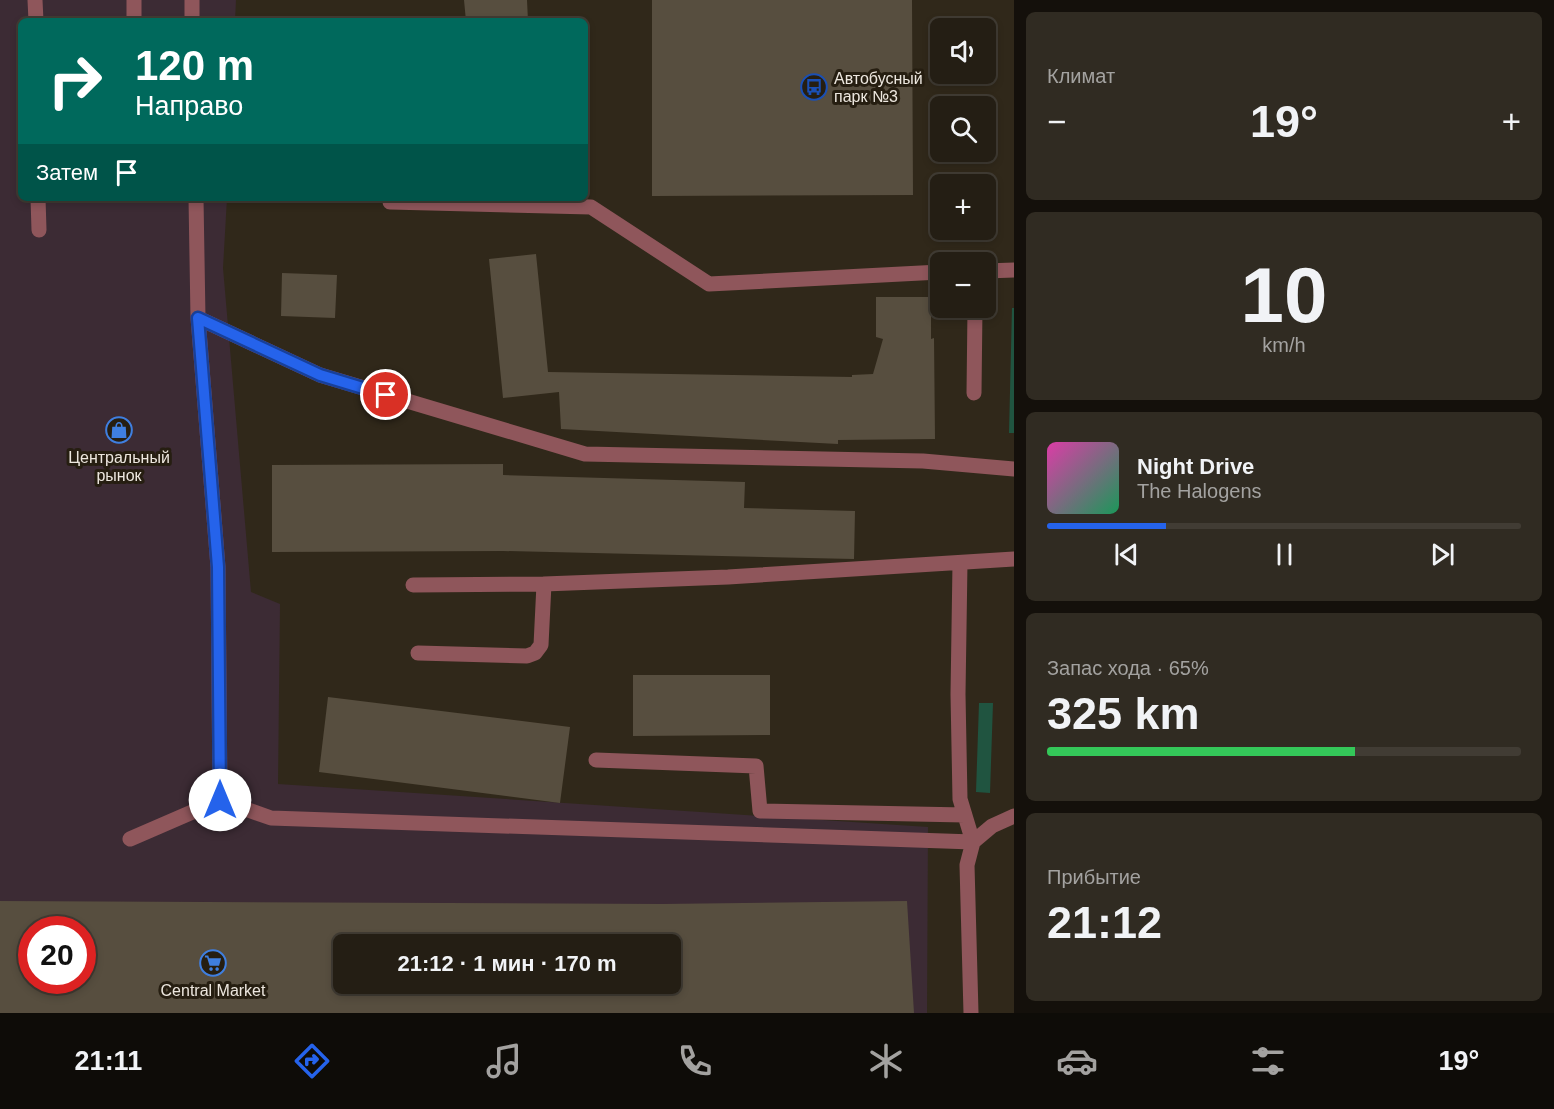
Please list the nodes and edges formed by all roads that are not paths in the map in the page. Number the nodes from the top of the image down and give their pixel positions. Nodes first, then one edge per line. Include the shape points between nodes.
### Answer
1 (35, 0) edge
2 (134, 0) edge
3 (192, 0) edge
4 (36, 18) edge
5 (134, 18) edge
6 (192, 18) edge
7 (38, 201) edge
8 (196, 201) edge
9 (390, 202) dead end
10 (39, 230) dead end
11 (1014, 270) edge
12 (996, 271) edge
13 (930, 273) edge
14 (198, 318) junction
15 (975, 318) edge
16 (974, 393) dead end
17 (1014, 469) edge
18 (1014, 559) edge
19 (960, 563) junction
20 (544, 584) junction
21 (413, 585) dead end
22 (418, 653) dead end
23 (596, 760) dead end
24 (220, 800) junction
25 (965, 815) junction
26 (1014, 816) edge
27 (130, 839) dead end
28 (973, 842) junction
29 (971, 1013) edge

1 - 4 lane
2 - 5 lane
3 - 6 lane
7 - 10 lane
8 - 14 lane
9 - 13 lane via 591,207 709,284
11 - 12 lane
14 - 17 lane via 320,375 585,454 923,461
14 - 24 lane via 218,567
15 - 16 lane
18 - 19 lane
19 - 20 lane via 728,578
19 - 25 lane via 958,706 960,799
20 - 21 lane
20 - 22 lane via 542,645 535,653
23 - 25 lane via 756,766 760,811
24 - 27 lane
24 - 28 lane via 271,818
25 - 28 lane
26 - 28 lane via 992,826
28 - 29 lane via 967,865

